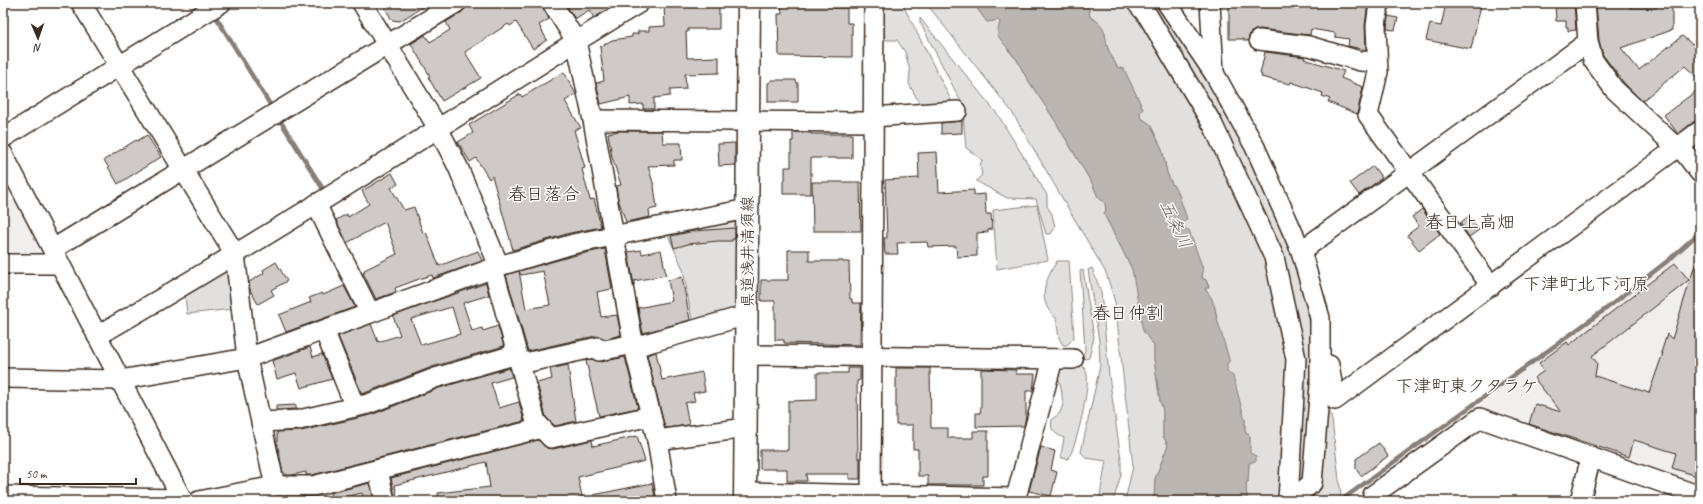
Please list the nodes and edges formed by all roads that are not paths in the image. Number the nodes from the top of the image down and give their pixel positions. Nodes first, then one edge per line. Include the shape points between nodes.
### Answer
1 (81, 3) edge
2 (222, 3) edge
3 (362, 3) edge
4 (456, 3) edge
5 (552, 3) edge
6 (639, 3) edge
7 (749, 3) edge
8 (874, 3) edge
9 (1137, 3) edge
10 (1167, 3) edge
11 (1210, 3) edge
12 (1380, 3) edge
13 (1585, 3) edge
14 (1259, 40) dead end
15 (576, 41) junction
16 (1588, 42) junction
17 (388, 45) junction
18 (1378, 62) junction
19 (120, 66) junction
20 (1214, 73) junction
21 (957, 111) dead end
22 (873, 119) junction
23 (593, 120) junction
24 (748, 121) junction
25 (438, 128) junction
26 (1700, 131) edge
27 (3, 138) edge
28 (1679, 148) junction
29 (3, 154) edge
30 (184, 170) junction
31 (1409, 172) junction
32 (1700, 173) edge
33 (316, 204) junction
34 (747, 209) junction
35 (614, 236) junction
36 (1301, 251) junction
37 (235, 254) junction
38 (57, 256) junction
39 (3, 264) edge
40 (496, 267) junction
41 (1491, 286) junction
42 (370, 313) junction
43 (747, 315) junction
44 (1320, 318) junction
45 (324, 330) junction
46 (97, 336) junction
47 (634, 345) junction
48 (747, 355) junction
49 (872, 356) junction
50 (247, 358) junction
51 (519, 359) junction
52 (1053, 359) junction
53 (1073, 359) dead end
54 (3, 378) edge
55 (120, 380) junction
56 (355, 407) junction
57 (651, 416) junction
58 (262, 422) junction
59 (536, 422) junction
60 (746, 428) junction
61 (657, 440) junction
62 (1591, 457) junction
63 (378, 471) junction
64 (275, 486) junction
65 (315, 494) edge
66 (3, 496) edge
67 (1700, 496) edge
68 (743, 498) edge
69 (871, 498) edge
70 (188, 500) edge
71 (1015, 500) edge
72 (385, 501) edge
73 (667, 501) edge
74 (1289, 501) edge
75 (1373, 501) edge
76 (1580, 501) edge

1 - 19 street
2 - 19 street
3 - 17 street
4 - 17 street
5 - 15 street
6 - 15 street
7 - 24 main road, 県道浅井清須線
8 - 22 street
9 - 74 street via 1148,16 1213,125 1274,257 1296,359
10 - 20 street
11 - 20 street
12 - 18 street via 1376,26
13 - 16 street
14 - 18 street via 1308,46 1360,61
15 - 23 street
15 - 25 street
16 - 28 street via 1593,60 1614,89
16 - 31 street
17 - 25 street
17 - 30 street
18 - 31 street via 1368,115
19 - 27 street
19 - 30 street
20 - 36 street via 1255,147
21 - 22 street
22 - 24 street
22 - 49 street
23 - 24 street
23 - 35 street
24 - 34 main road, 県道浅井清須線
25 - 33 street
25 - 40 street via 458,167
26 - 28 street
28 - 32 street
28 - 41 street
29 - 38 street
30 - 37 street
30 - 38 street
31 - 36 street
31 - 41 street
33 - 37 street
33 - 42 street
34 - 35 street
34 - 43 main road, 県道浅井清須線
35 - 40 street via 573,244
35 - 47 street
36 - 44 street
37 - 46 street
37 - 50 street
38 - 39 street
38 - 46 street
40 - 42 street
40 - 51 street
41 - 44 street via 1335,400
42 - 45 street
43 - 47 street
43 - 48 main road, 県道浅井清須線
44 - 74 street via 1320,385 1312,483
45 - 50 street
45 - 56 street
46 - 55 street
47 - 51 street via 599,351 598,347
47 - 57 street
48 - 49 street
48 - 60 main road, 県道浅井清須線
49 - 52 street
49 - 69 street
50 - 55 street
50 - 58 street
51 - 56 street via 434,378
51 - 59 street
52 - 53 street
52 - 71 street
54 - 55 street
55 - 70 street
56 - 58 street via 299,420
57 - 59 street via 552,438
57 - 61 street
58 - 64 street
59 - 63 street via 538,429
60 - 61 street
60 - 68 main road, 県道浅井清須線
61 - 73 street
62 - 67 street
62 - 75 street via 1480,418 1373,496
62 - 76 street
63 - 65 street
63 - 72 street
64 - 65 street
64 - 70 street
66 - 70 street
68 - 69 street
69 - 71 street

